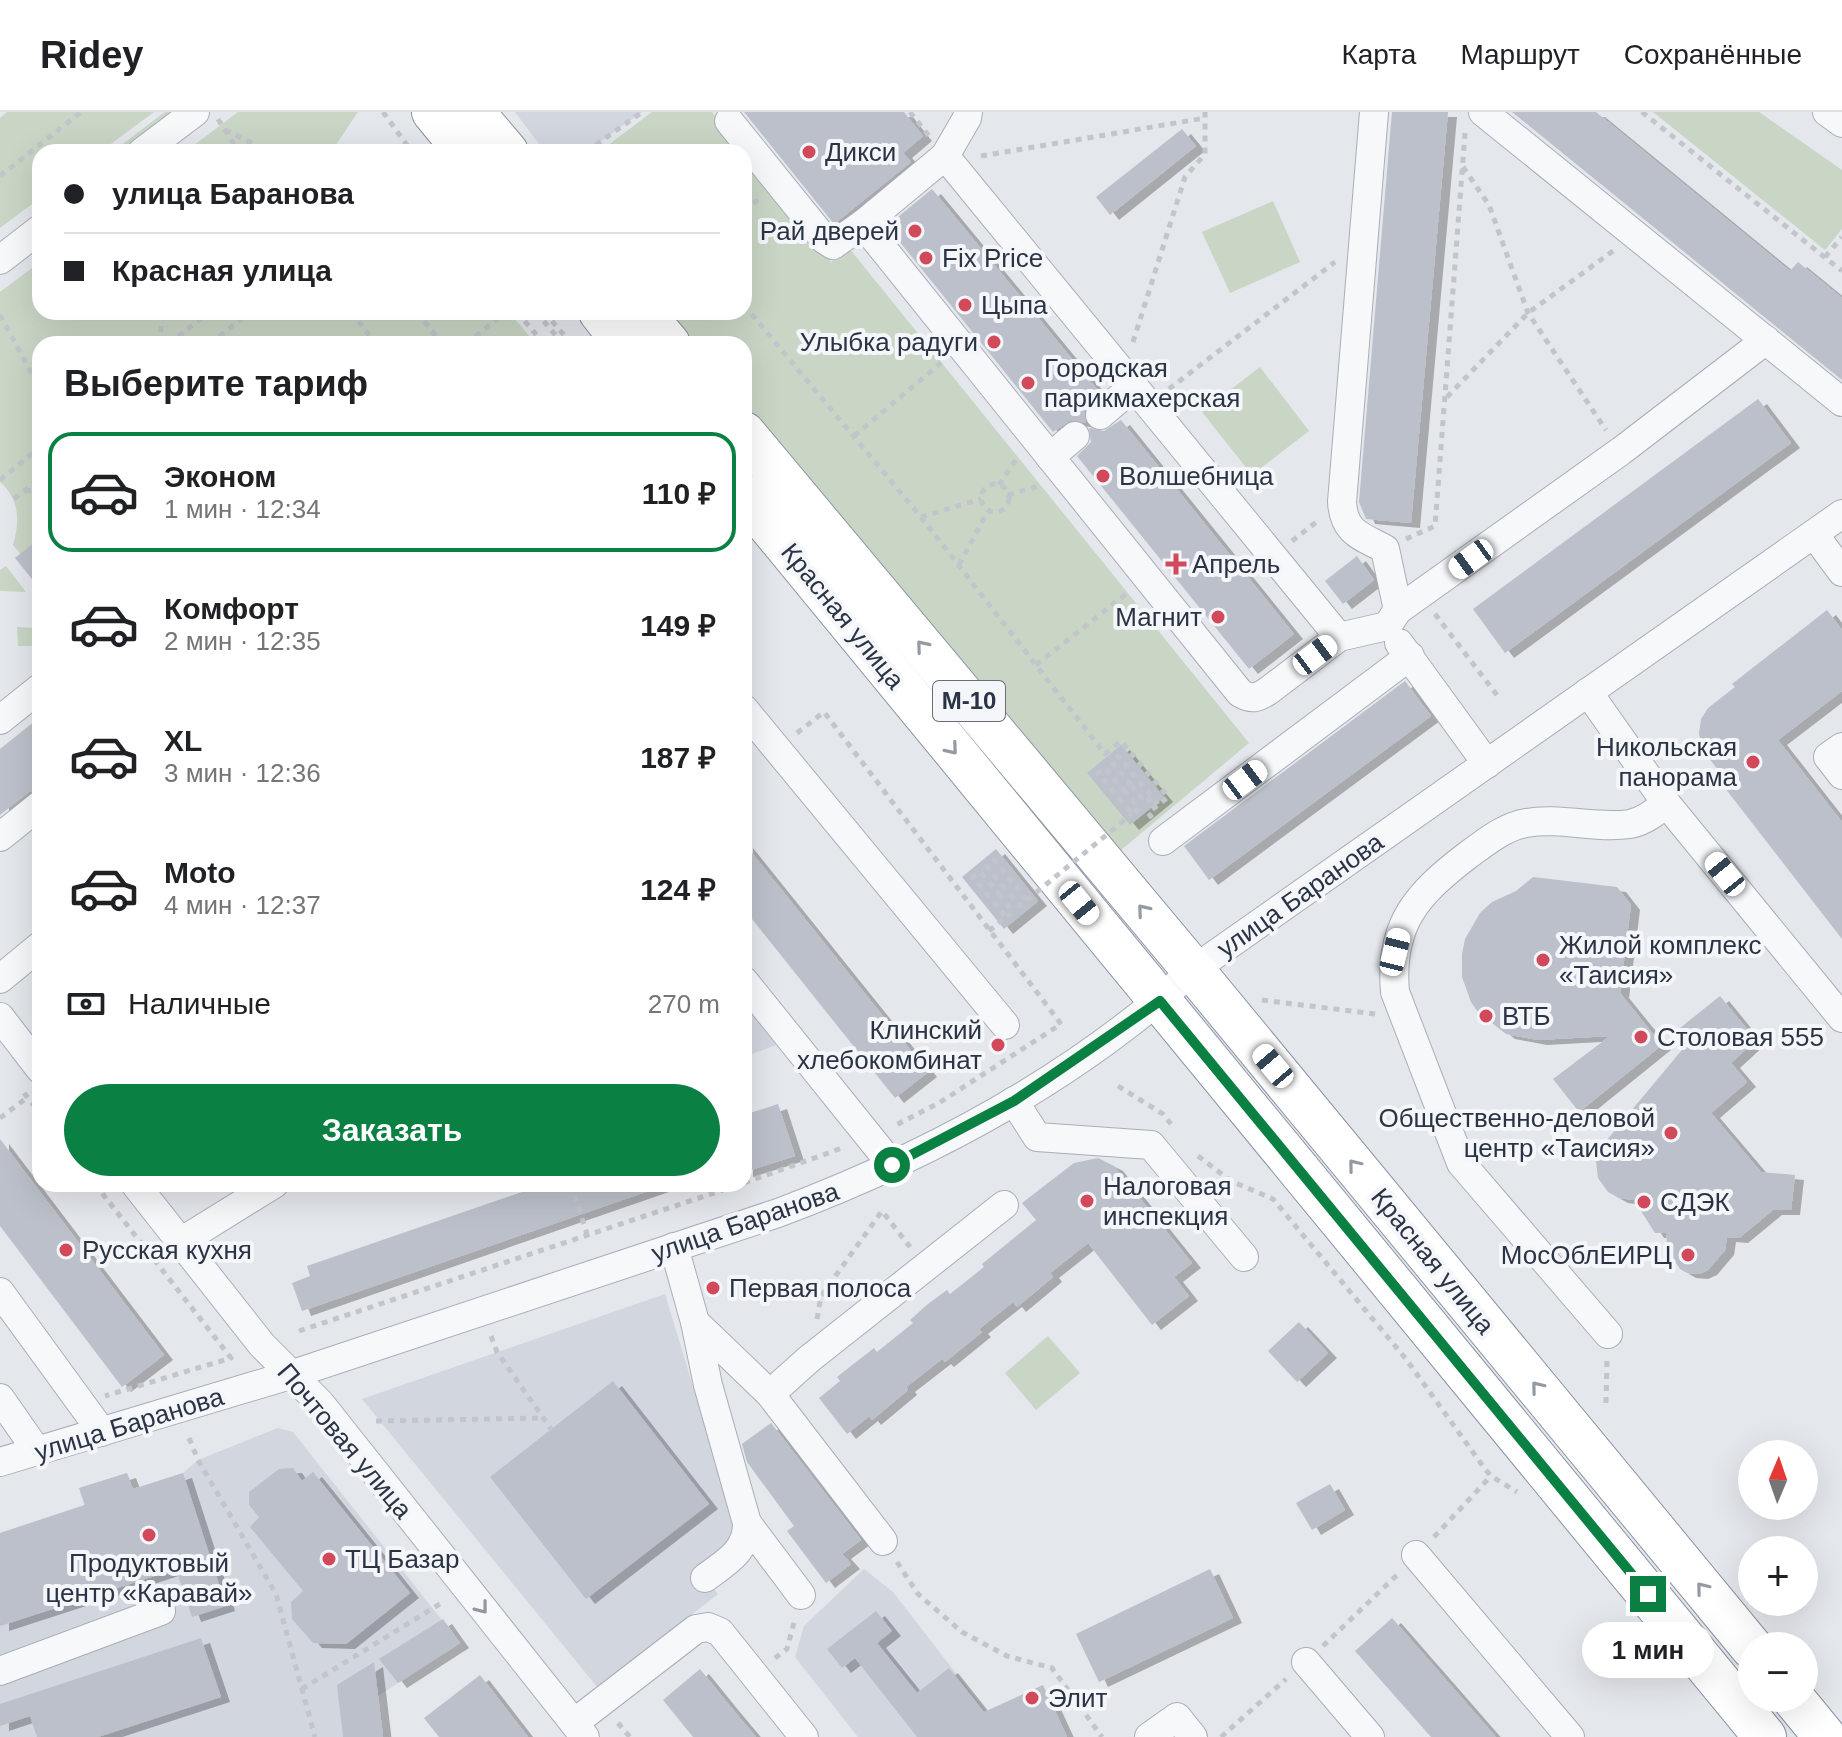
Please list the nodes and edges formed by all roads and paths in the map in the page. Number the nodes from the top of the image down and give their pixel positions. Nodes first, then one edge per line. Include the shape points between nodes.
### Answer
1 (81, 112) edge
2 (195, 112) edge
3 (212, 112) edge
4 (383, 112) edge
5 (433, 112) edge
6 (642, 112) edge
7 (968, 112) edge
8 (1374, 112) edge
9 (1642, 112) edge
10 (1827, 112) edge
11 (1205, 115) edge
12 (1474, 119) edge
13 (729, 121) dead end
14 (1842, 123) edge
15 (225, 130) junction
16 (488, 131) edge
17 (40, 144) edge
18 (153, 144) edge
19 (234, 144) edge
20 (254, 144) edge
21 (406, 144) edge
22 (597, 144) edge
23 (748, 144) edge
24 (752, 150) edge
25 (32, 151) edge
26 (945, 156) junction
27 (1462, 166) junction
28 (0, 176) edge
29 (863, 224) junction
30 (32, 235) edge
31 (1636, 235) junction
32 (1842, 237) edge
33 (1364, 239) junction
34 (1825, 257) junction
35 (0, 260) edge
36 (1842, 271) edge
37 (1528, 313) junction
38 (0, 315) edge
39 (752, 315) edge
40 (199, 320) edge
41 (240, 320) edge
42 (357, 320) edge
43 (423, 320) edge
44 (496, 320) edge
45 (524, 320) edge
46 (543, 320) edge
47 (551, 320) edge
48 (606, 320) edge
49 (649, 320) edge
50 (179, 336) edge
51 (220, 336) edge
52 (370, 336) edge
53 (436, 336) edge
54 (476, 336) edge
55 (537, 336) edge
56 (556, 336) edge
57 (565, 336) edge
58 (619, 336) edge
59 (662, 336) edge
60 (1766, 340) junction
61 (962, 346) junction
62 (32, 374) edge
63 (1135, 388) junction
64 (1447, 398) junction
65 (1842, 402) edge
66 (1100, 415) dead end
67 (854, 436) junction
68 (1075, 436) dead end
69 (752, 443) edge
70 (1621, 451) junction
71 (32, 454) edge
72 (1050, 457) junction
73 (0, 480) edge
74 (32, 484) edge
75 (32, 490) edge
76 (24, 491) junction
77 (14, 499) dead end
78 (981, 499) junction
79 (1342, 502) junction
80 (752, 505) edge
81 (988, 511) junction
82 (1842, 514) edge
83 (921, 517) junction
84 (1814, 534) junction
85 (1385, 549) junction
86 (1273, 556) junction
87 (959, 565) junction
88 (1842, 572) edge
89 (1147, 577) junction
90 (1402, 610) junction
91 (1339, 637) junction
92 (1410, 656) junction
93 (1036, 665) junction
94 (1588, 692) junction
95 (32, 694) edge
96 (1500, 699) dead end
97 (752, 719) edge
98 (0, 720) edge
99 (1842, 747) edge
100 (777, 749) junction
101 (1487, 764) junction
102 (1842, 775) edge
103 (1131, 785) junction
104 (1124, 790) junction
105 (1152, 797) junction
106 (1666, 803) junction
107 (1158, 804) junction
108 (32, 811) edge
109 (1148, 813) dead end
110 (1132, 814) junction
111 (0, 837) edge
112 (1163, 841) dead end
113 (1005, 889) junction
114 (999, 894) junction
115 (1027, 900) junction
116 (1006, 917) junction
117 (989, 931) junction
118 (32, 953) edge
119 (1193, 970) junction
120 (0, 979) edge
121 (752, 991) edge
122 (1257, 999) dead end
123 (1160, 1001) junction
124 (0, 1017) edge
125 (1405, 1018) junction
126 (1842, 1018) edge
127 (1005, 1025) dead end
128 (32, 1059) edge
129 (1118, 1086) dead end
130 (28, 1097) dead end
131 (1014, 1101) junction
132 (0, 1118) edge
133 (1172, 1125) dead end
134 (870, 1137) junction
135 (1190, 1146) dead end
136 (892, 1165) junction
137 (752, 1180) edge
138 (101, 1192) edge
139 (142, 1192) edge
140 (261, 1192) edge
141 (574, 1192) edge
142 (715, 1192) edge
143 (1004, 1205) dead end
144 (587, 1234) junction
145 (182, 1241) junction
146 (674, 1247) junction
147 (1244, 1257) dead end
148 (925, 1267) junction
149 (0, 1292) edge
150 (481, 1311) junction
151 (695, 1322) junction
152 (299, 1331) dead end
153 (1608, 1334) joint
154 (809, 1359) junction
155 (290, 1375) junction
156 (770, 1394) junction
157 (0, 1398) edge
158 (81, 1403) junction
159 (1606, 1403) dead end
160 (544, 1418) junction
161 (376, 1421) dead end
162 (551, 1429) dead end
163 (102, 1432) junction
164 (189, 1438) dead end
165 (37, 1451) junction
166 (0, 1462) edge
167 (1491, 1476) junction
168 (1527, 1504) dead end
169 (747, 1523) junction
170 (883, 1541) joint
171 (1416, 1555) junction
172 (705, 1578) dead end
173 (801, 1595) dead end
174 (443, 1602) dead end
175 (161, 1611) dead end
176 (1739, 1632) edge
177 (1306, 1662) junction
178 (0, 1671) edge
179 (302, 1689) junction
180 (1804, 1712) edge
181 (1185, 1727) edge
182 (579, 1730) edge
183 (315, 1737) edge
184 (804, 1737) edge
185 (1102, 1737) edge
186 (1149, 1737) edge
187 (1221, 1737) edge
188 (1370, 1737) edge
189 (1570, 1737) edge
190 (1765, 1737) edge
191 (1825, 1737) edge

1 - 17 path
2 - 18 street
3 - 15 path
4 - 21 path
5 - 16 highway
6 - 22 path
7 - 26 street
8 - 33 street
9 - 34 path
10 - 14 street
11 - 26 path via 974,157
11 - 63 path via 1205,154 1185,177
12 - 27 path
12 - 31 street
13 - 23 street
15 - 19 path
15 - 20 path
24 - 29 street via 825,240 833,245
25 - 28 path
26 - 29 street
26 - 63 street
27 - 37 path via 1489,205
27 - 64 path
29 - 61 street
30 - 35 street
31 - 37 path
31 - 60 street
32 - 34 path
33 - 63 path
33 - 79 street
34 - 36 path
37 - 64 path
37 - 70 path
38 - 62 path
39 - 67 path
40 - 50 path
41 - 51 path
42 - 52 path
43 - 53 path
44 - 54 path
45 - 55 path
46 - 56 path
47 - 57 path
48 - 58 highway
49 - 59 highway
60 - 65 street
60 - 70 street
61 - 67 path
61 - 72 street
63 - 66 street
63 - 86 street
64 - 85 path via 1435,526
67 - 83 path
68 - 72 street
119 -> 69 highway, Красная улица / М-10
70 - 90 street
71 - 73 path
72 - 89 street
74 - 76 path
75 - 76 path
76 - 77 path
78 - 81 path
78 - 81 path via 990,485 1007,490 1005,508
78 - 83 path
79 - 85 street via 1343,520 1353,531
79 - 86 path
80 -> 123 highway, Красная улица / М-10
81 - 87 path
82 - 84 street, улица Баранова
83 - 87 path
84 - 88 street
84 - 94 street, улица Баранова
85 - 90 street
86 - 91 street
87 - 93 path
89 - 91 street via 1248,698 1257,698
89 - 93 path
90 - 91 street
90 - 92 street
90 - 96 path
92 - 101 street
92 - 112 street
93 - 107 path via 1105,754 1121,741 1168,797
94 - 101 street, улица Баранова
94 - 106 street
95 - 98 street
97 - 100 street
99 - 102 street via 1828,757
100 - 117 path via 824,712
100 - 127 street
101 - 119 street, улица Баранова
103 - 104 path
103 - 105 path via 1145,802
103 - 105 path via 1112,762 1118,756
104 - 110 path via 1139,808
104 - 110 path via 1105,768 1098,773
105 - 107 path
106 - 125 street via 1650,817 1630,824 1525,823 1501,832 1447,871 1417,899 1399,934 1393,969
106 - 126 street
107 - 109 path
108 - 111 street
110 - 115 path, bridge
113 - 114 path
113 - 115 path via 1020,906
113 - 115 path via 987,866 994,860
114 - 116 path via 1013,912
114 - 116 path via 980,872 973,877
116 - 117 path
117 - 134 path via 1061,1024 939,1103
118 - 120 street
119 - 123 street, улица Баранова
176 -> 119 highway, Красная улица / М-10
121 - 134 street
122 - 125 path
123 - 131 street, улица Баранова
123 - 190 highway, Красная улица / М-10
124 - 128 street
125 - 153 street via 1461,1163
129 - 133 path
130 - 132 path
131 - 136 street, улица Баранова
131 - 147 street via 1037,1137 1151,1145
134 - 136 street
134 - 137 path
135 - 167 path via 1231,1181 1273,1199 1406,1359
136 - 146 street, улица Баранова via 836,1192
138 - 158 path via 231,1358
139 - 145 street, Почтовая улица
140 - 145 street
141 - 144 path
142 - 144 path
143 - 148 street
144 - 152 path
145 - 155 street, Почтовая улица
146 - 150 street, улица Баранова
146 - 151 street
148 - 154 street
148 - 154 path via 882,1211 821,1296
149 - 158 street
150 - 155 street, улица Баранова
150 - 160 path via 497,1352
151 - 156 street
151 - 169 street
153 - 159 path
154 - 156 street
155 - 163 street, улица Баранова
155 -> 182 street, Почтовая улица via 320,1403
156 - 170 street
157 - 165 street
158 - 163 street
160 - 161 path
160 - 162 path
163 - 165 street, улица Баранова
164 - 179 path via 276,1594
165 - 166 street, улица Баранова
167 - 168 path
167 - 171 path
169 - 172 street via 738,1553
169 - 173 street
170 - 185 path via 918,1594 962,1632 1007,1656 1052,1668
171 - 177 path
171 - 189 street
174 - 179 path
175 - 178 street
177 - 187 path
177 - 188 street
179 - 183 path
180 - 191 highway
181 - 186 street
182 - 184 street via 696,1629 708,1627 720,1632

